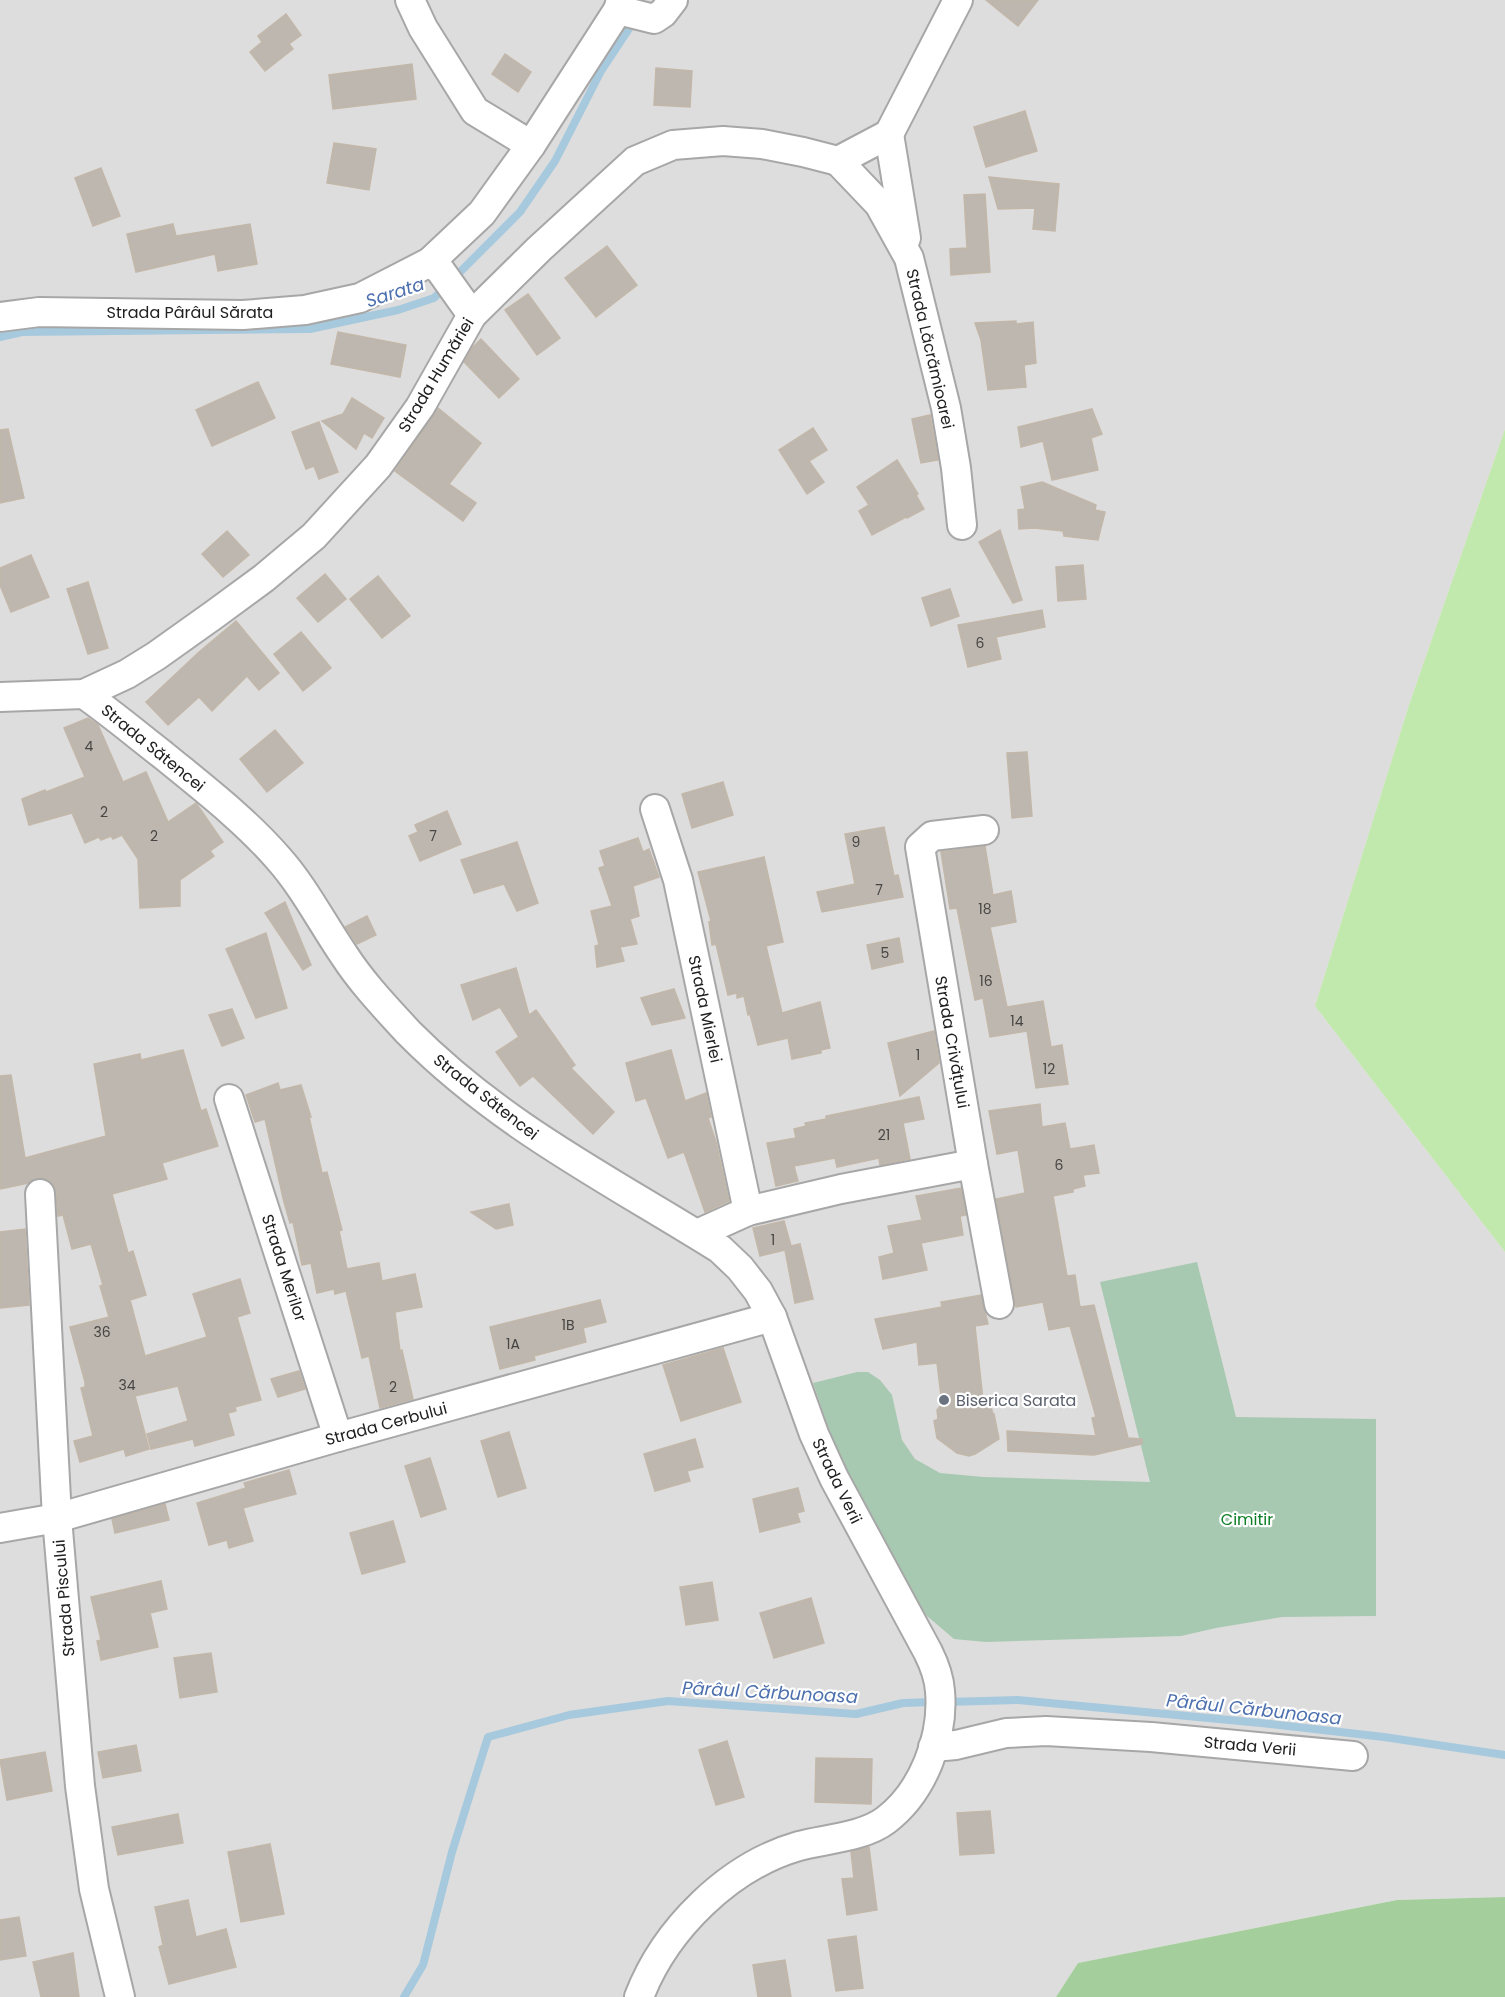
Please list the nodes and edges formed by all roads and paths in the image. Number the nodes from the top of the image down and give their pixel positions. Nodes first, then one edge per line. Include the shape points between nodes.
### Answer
1 (410, 0) edge
2 (673, 0) edge
3 (958, 0) edge
4 (629, 10) edge
5 (889, 134) junction
6 (531, 145) junction
7 (838, 161) junction
8 (909, 258) junction
9 (435, 266) junction
10 (472, 315) junction
11 (0, 317) edge
12 (962, 525) dead end
13 (84, 694) junction
14 (0, 697) edge
15 (655, 809) dead end
16 (984, 830) dead end
17 (229, 1099) dead end
18 (973, 1164) junction
19 (40, 1194) dead end
20 (748, 1211) junction
21 (697, 1234) junction
22 (999, 1304) dead end
23 (772, 1317) junction
24 (338, 1437) junction
25 (57, 1518) junction
26 (0, 1528) edge
27 (933, 1747) junction
28 (1353, 1756) dead end
29 (120, 1997) edge
30 (639, 1997) edge

1 - 6 street via 475,111
2 - 4 street, Strada Pârâul Sărata via 654,19
3 - 5 street
4 - 6 street, Strada Pârâul Sărata
5 - 7 street
5 - 8 street
6 - 9 street, Strada Pârâul Sărata via 482,213
7 - 8 street, Strada Lăcrămioarei via 879,204
7 - 10 street, Strada Humăriei via 762,144 723,141 673,145 635,161
8 - 12 street, Strada Lăcrămioarei via 946,408
9 - 10 street
9 - 11 street, Strada Pârâul Sărata via 360,298 305,310 243,315 39,312
10 - 13 street, Strada Humăriei via 420,407 378,466 314,536 264,578 156,656
13 - 14 street, Strada Humăriei
13 - 21 street, Strada Sătencei via 197,782 278,858 377,998 456,1077 555,1149
15 - 20 street, Strada Mierlei via 678,880
16 - 18 street, Strada Crivățului via 932,836 920,847
17 - 24 street, Strada Merilor
18 - 20 street
18 - 22 street, Strada Crivățului
19 - 25 street, Strada Piscului
20 - 21 street
21 - 23 street, Strada Verii via 741,1268
23 - 24 street, Strada Cerbului
23 - 27 street, Strada Verii via 834,1478 935,1669 940,1718
24 - 25 street, Strada Cerbului
25 - 26 street, Strada Cerbului
25 - 29 street, Strada Piscului via 86,1836 94,1889
27 - 28 street, Strada Verii via 1006,1733 1046,1731
27 - 30 street, Strada Verii via 922,1777 905,1802 885,1821 864,1831 798,1846 766,1858 698,1907 678,1928

